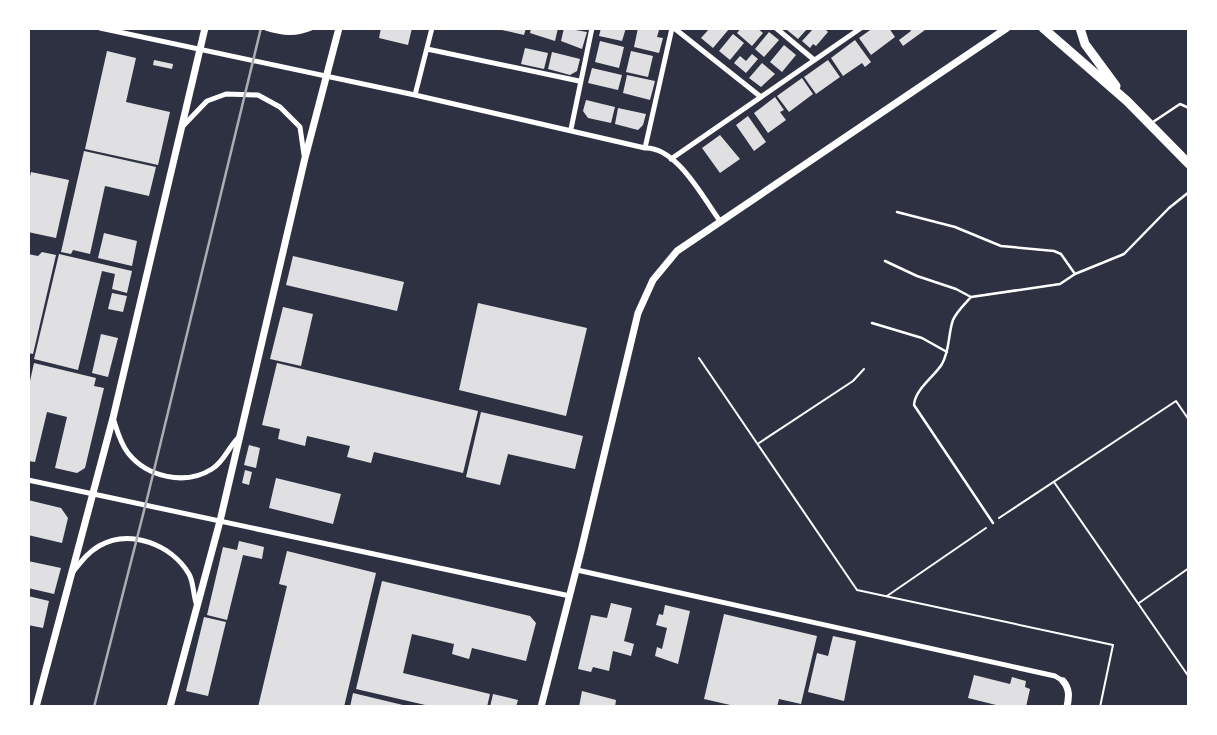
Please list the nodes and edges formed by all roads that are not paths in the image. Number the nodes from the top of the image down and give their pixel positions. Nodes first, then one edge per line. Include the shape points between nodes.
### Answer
1 (100, 28) edge
2 (205, 28) edge
3 (266, 28) edge
4 (312, 28) edge
5 (339, 28) edge
6 (432, 28) edge
7 (592, 28) edge
8 (673, 28) edge
9 (776, 28) edge
10 (861, 28) edge
11 (1007, 28) edge
12 (1043, 28) edge
13 (1080, 28) edge
14 (427, 49) junction
15 (200, 51) junction
16 (813, 59) junction
17 (327, 78) junction
18 (579, 81) junction
19 (415, 95) junction
20 (761, 97) junction
21 (1128, 102) junction
22 (1189, 108) edge
23 (1150, 124) junction
24 (181, 128) junction
25 (571, 130) junction
26 (645, 148) junction
27 (305, 158) junction
28 (671, 159) junction
29 (1189, 164) edge
30 (1189, 192) edge
31 (897, 212) dead end
32 (719, 221) junction
33 (885, 261) dead end
34 (1075, 274) junction
35 (971, 297) junction
36 (872, 323) dead end
37 (947, 352) junction
38 (113, 418) junction
39 (239, 437) junction
40 (28, 480) edge
41 (92, 494) junction
42 (219, 521) junction
43 (993, 523) road end
44 (576, 569) junction
45 (72, 574) junction
46 (569, 596) junction
47 (197, 606) junction
48 (1063, 681) joint
49 (36, 707) edge
50 (170, 707) edge
51 (541, 707) edge
52 (1067, 707) edge

1 - 15 street
2 - 15 street
3 - 4 street via 286,34
5 - 17 street
6 - 14 street
7 - 18 street
8 - 20 street
8 - 26 street
9 - 16 street
10 - 16 street
11 - 32 street
12 - 21 main road
13 - 21 main road via 1085,44
14 - 18 street
14 - 19 street
15 - 17 street
15 - 24 street
16 - 20 street
17 - 19 street
17 - 27 street
18 - 25 street
19 - 25 street
20 - 28 street
21 - 23 main road
22 - 23 lane via 1180,104
23 - 29 main road
24 - 27 street via 207,101 226,94 258,95 280,107 300,127
24 - 38 street
25 - 26 street
26 - 28 street via 654,148
27 - 39 street
28 - 32 street
30 - 34 lane via 1125,254
31 - 34 lane via 955,227 1001,246 1054,251
32 - 44 street via 677,251 653,280 638,313
33 - 35 lane
34 - 35 lane via 1060,284
35 - 37 lane via 954,319
36 - 37 lane via 922,338
37 - 43 lane via 914,405
38 - 39 street via 127,452 148,470 168,477 211,470
38 - 41 street
39 - 42 street
40 - 41 street
41 - 42 street
41 - 45 street
42 - 46 street
42 - 47 street
44 - 46 street
44 - 48 street
45 - 47 street via 87,554 102,544 132,539 152,543 184,566
45 - 49 street
46 - 51 street
47 - 50 street
48 - 52 street via 1068,686

